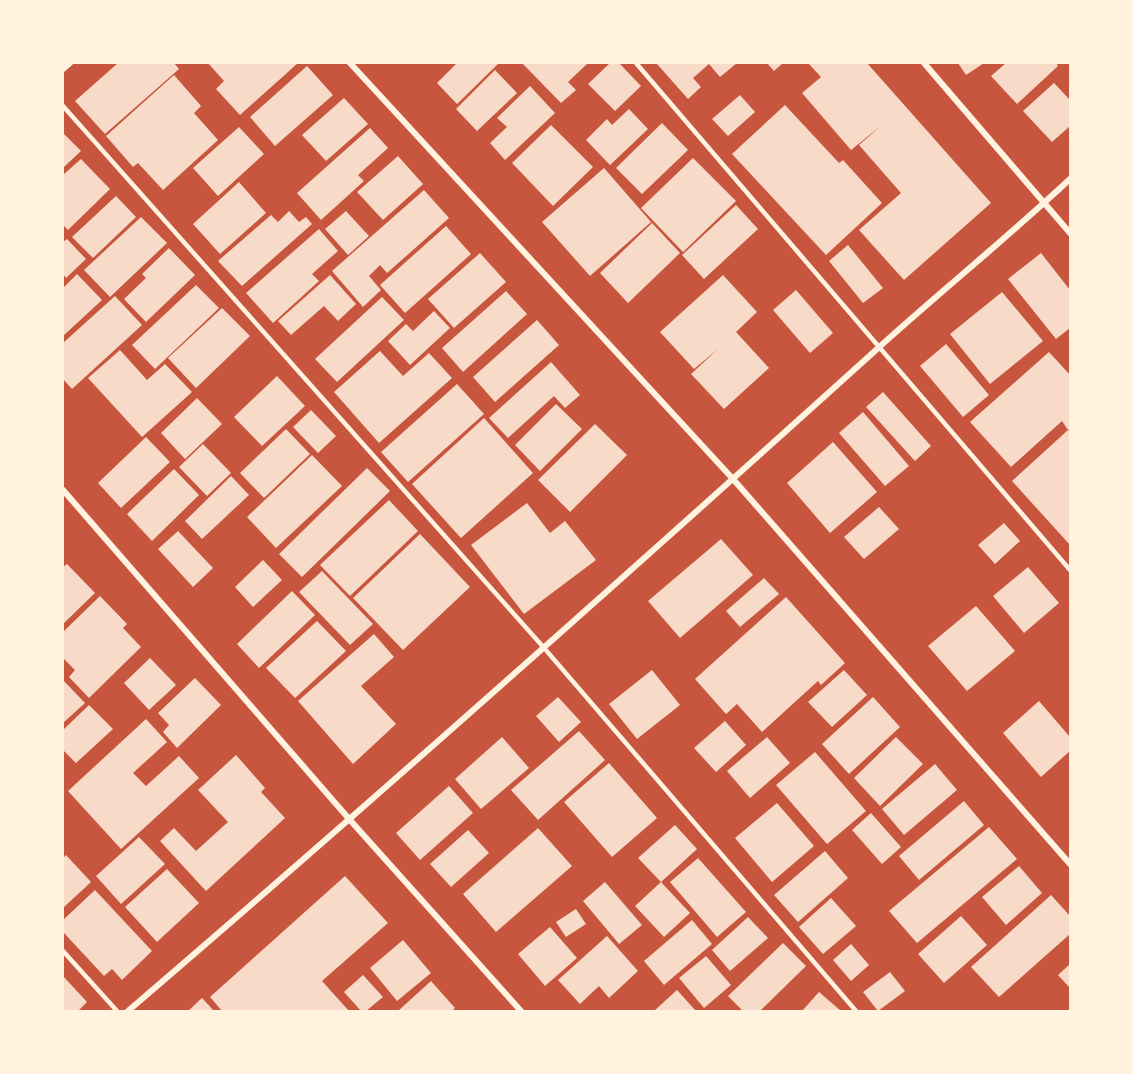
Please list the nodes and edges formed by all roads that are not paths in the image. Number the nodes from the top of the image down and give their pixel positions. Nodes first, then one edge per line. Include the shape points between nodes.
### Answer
1 (70, 63) edge
2 (350, 63) edge
3 (636, 63) edge
4 (924, 63) edge
5 (63, 69) edge
6 (63, 106) edge
7 (1070, 179) edge
8 (1044, 203) junction
9 (1070, 233) edge
10 (879, 346) junction
11 (734, 479) junction
12 (63, 490) edge
13 (1070, 570) edge
14 (545, 649) junction
15 (350, 820) junction
16 (1070, 864) edge
17 (63, 951) edge
18 (117, 1011) edge
19 (128, 1011) edge
20 (521, 1011) edge
21 (856, 1011) edge

1 - 5 street
2 - 11 street
3 - 10 lane
4 - 8 street
6 - 14 lane
7 - 8 street
8 - 9 street
8 - 10 street
10 - 11 street
10 - 13 lane
11 - 14 street
11 - 16 street
12 - 15 street
14 - 15 street
14 - 21 lane
15 - 19 street
15 - 20 street
17 - 18 lane

